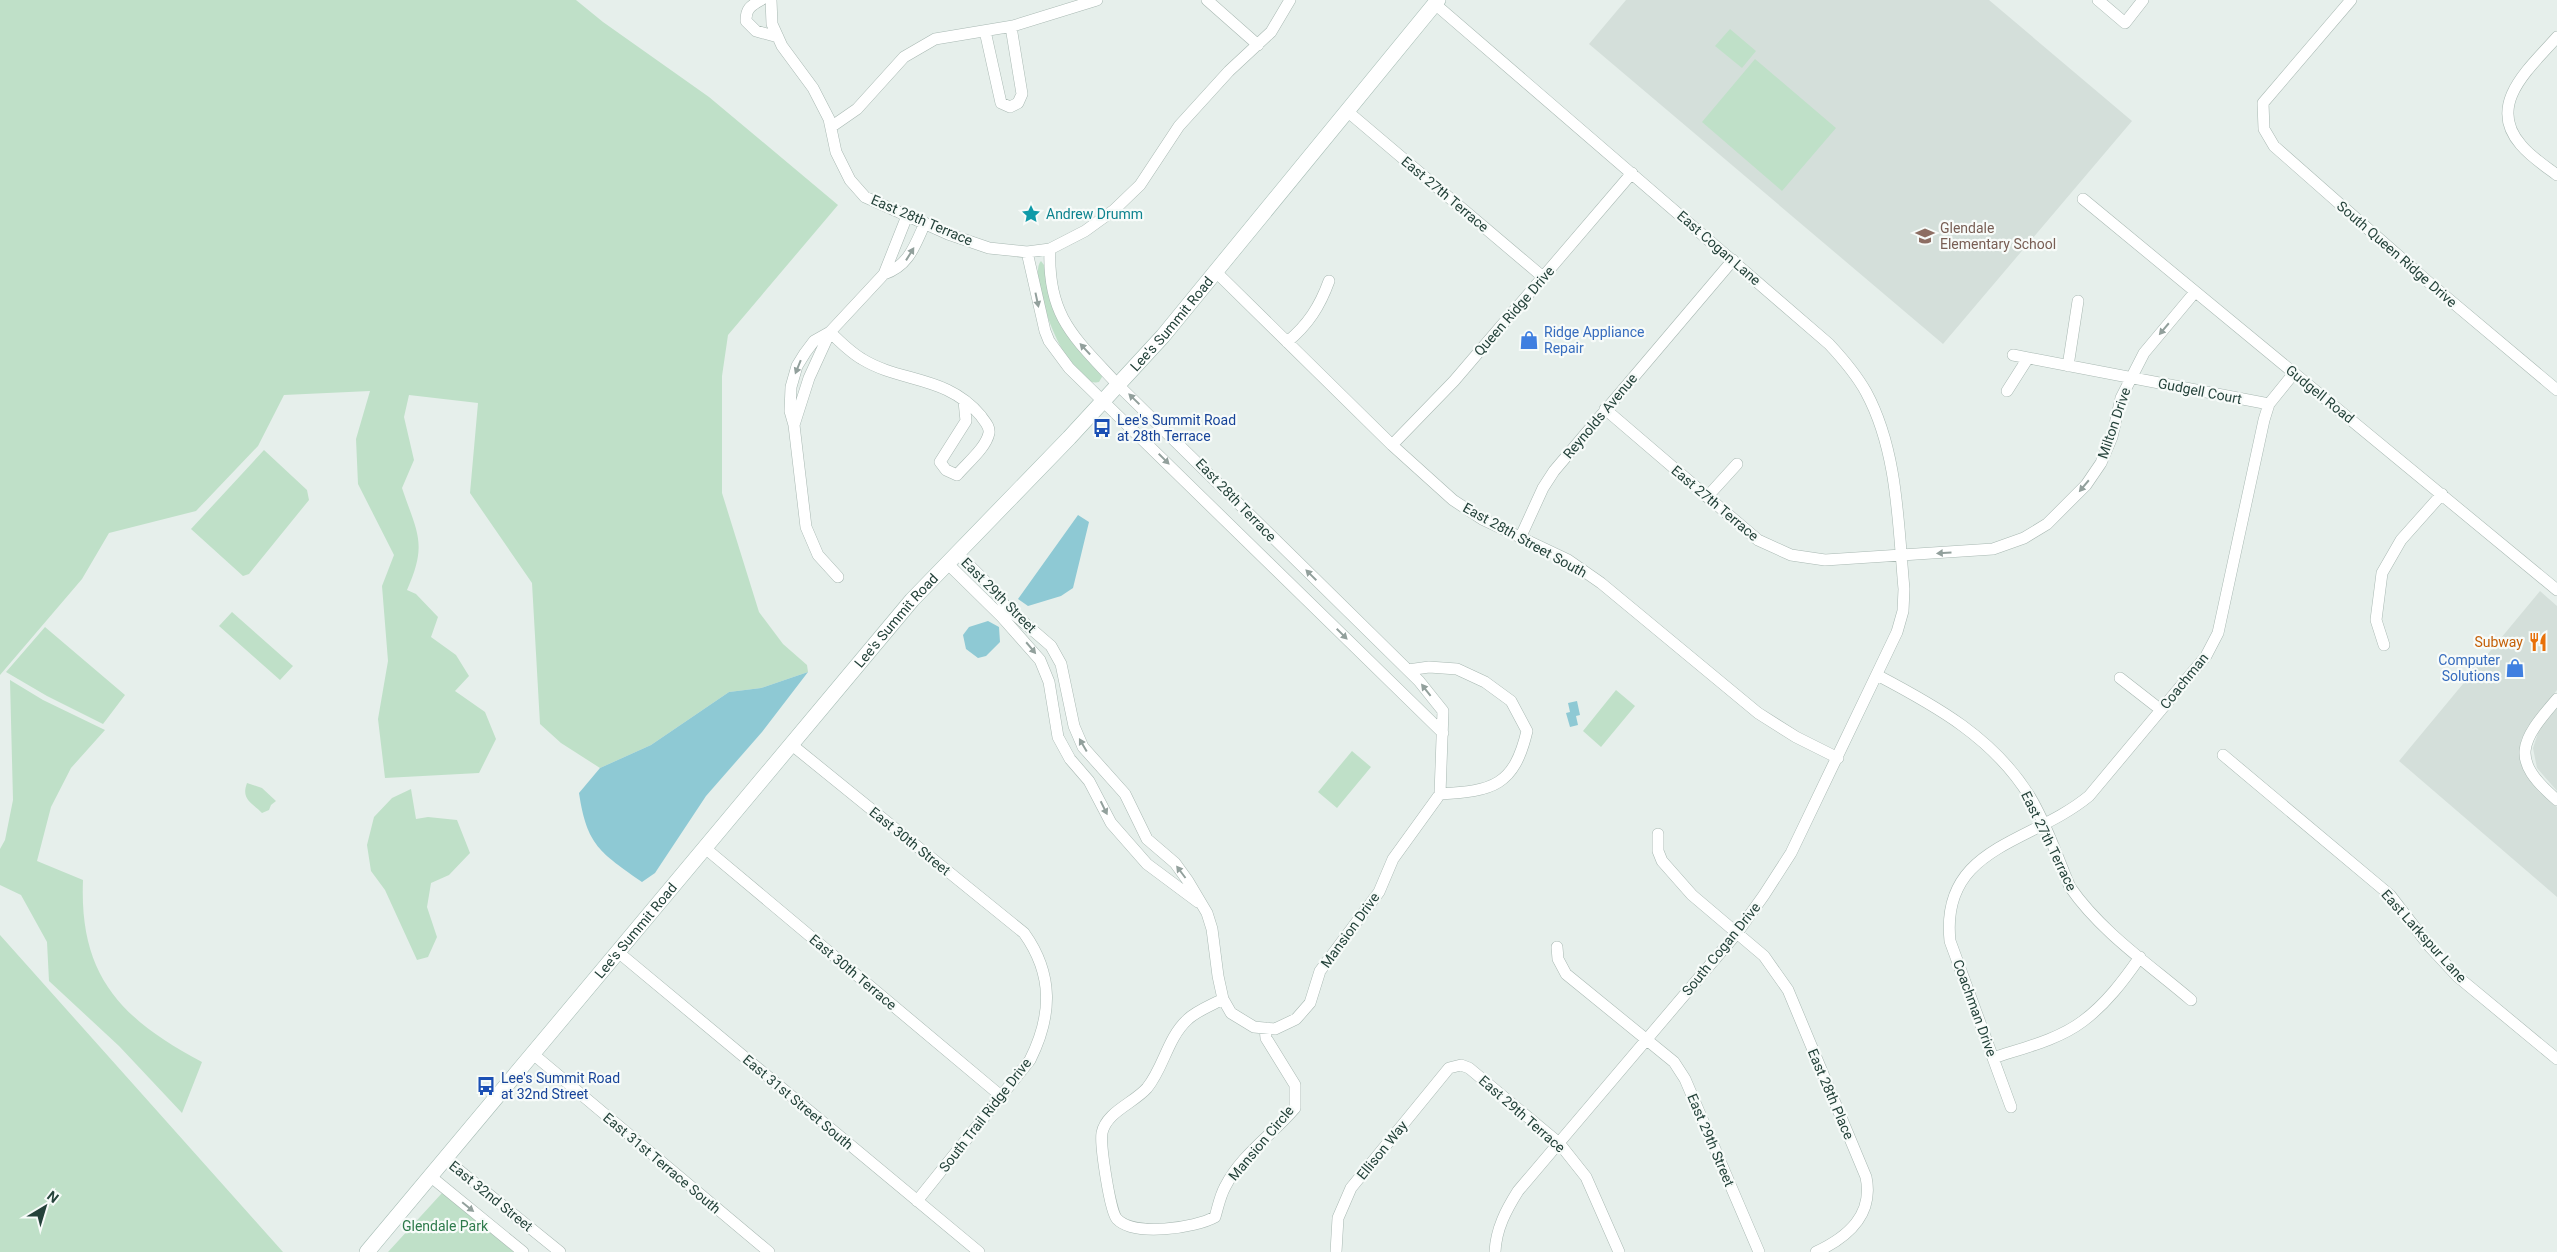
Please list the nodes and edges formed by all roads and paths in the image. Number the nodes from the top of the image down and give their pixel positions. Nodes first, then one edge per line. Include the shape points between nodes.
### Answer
1 (761, 0) edge
2 (772, 0) edge
3 (1097, 0) edge
4 (1207, 0) edge
5 (1290, 0) edge
6 (2098, 0) edge
7 (2143, 0) edge
8 (2350, 0) edge
9 (1436, 2) edge
10 (1011, 27) junction
11 (985, 31) junction
12 (778, 37) junction
13 (2557, 37) edge
14 (1258, 45) junction
15 (1347, 111) junction
16 (831, 127) junction
17 (1632, 173) junction
18 (2557, 175) edge
19 (2083, 199) dead end
20 (907, 216) junction
21 (925, 223) junction
22 (1050, 249) junction
23 (1027, 252) junction
24 (1733, 260) junction
25 (1215, 271) junction
26 (884, 274) junction
27 (1543, 277) junction
28 (1328, 281) dead end
29 (2195, 292) junction
30 (2078, 301) dead end
31 (830, 332) junction
32 (1287, 342) junction
33 (2013, 355) dead end
34 (2028, 358) junction
35 (2068, 366) junction
36 (2294, 373) junction
37 (2130, 378) junction
38 (1118, 385) junction
39 (2557, 390) edge
40 (2007, 391) dead end
41 (1104, 400) junction
42 (964, 401) junction
43 (2268, 404) junction
44 (1605, 409) junction
45 (1392, 445) junction
46 (1737, 464) dead end
47 (2442, 494) junction
48 (1707, 498) junction
49 (1521, 536) junction
50 (1901, 555) junction
51 (952, 558) junction
52 (838, 578) dead end
53 (2557, 590) edge
54 (2384, 644) dead end
55 (1408, 670) junction
56 (1876, 675) junction
57 (2120, 678) dead end
58 (2557, 699) edge
59 (2161, 710) junction
60 (1443, 733) junction
61 (792, 744) junction
62 (2223, 755) dead end
63 (1838, 758) junction
64 (1440, 794) junction
65 (2557, 800) edge
66 (2044, 826) junction
67 (1658, 834) dead end
68 (706, 848) junction
69 (1950, 908) joint
70 (1207, 913) junction
71 (1737, 933) junction
72 (1028, 938) joint
73 (1557, 947) dead end
74 (618, 952) junction
75 (2140, 957) junction
76 (1223, 999) junction
77 (2191, 1000) dead end
78 (1265, 1028) junction
79 (1646, 1038) junction
80 (532, 1054) junction
81 (1993, 1058) junction
82 (2557, 1059) edge
83 (1458, 1066) joint
84 (1001, 1096) junction
85 (2012, 1107) dead end
86 (1559, 1143) junction
87 (445, 1158) junction
88 (430, 1176) junction
89 (917, 1201) junction
90 (367, 1252) edge
91 (524, 1252) edge
92 (560, 1252) edge
93 (769, 1252) edge
94 (979, 1252) edge
95 (1336, 1252) edge
96 (1495, 1252) edge
97 (1618, 1252) edge
98 (1759, 1252) edge
99 (1816, 1252) edge

1 - 12 street via 751,5 746,12 746,21 756,31
2 - 12 street, East 28th Terrace via 772,24
3 - 10 street
4 - 14 street
5 - 14 street via 1271,32
6 - 7 street via 2125,23
8 - 39 street, South Queen Ridge Drive via 2263,104 2264,129 2274,146
9 - 15 main road, Lee's Summit Road
9 - 17 street, East Cogan Lane
10 - 11 street
10 - 11 street via 1022,94 1018,103 1010,108 1001,103
11 - 16 street via 935,39 904,57 857,110
12 - 16 street, East 28th Terrace via 812,88
13 - 18 street via 2515,86 2509,98 2508,115 2512,132 2521,146
14 - 22 street via 1229,71 1179,126 1140,185 1085,231
15 - 25 main road, Lee's Summit Road
15 - 27 street, East 27th Terrace
16 - 20 street, East 28th Terrace via 836,152 850,180 865,197
17 - 24 street, East Cogan Lane
17 - 27 street, Queen Ridge Drive
19 - 29 street, Gudgell Road
20 - 21 street, East 28th Terrace
20 - 26 street
21 - 23 street, East 28th Terrace via 988,248
26 -> 21 street via 910,256
22 - 23 street, East 28th Terrace
38 -> 22 street, East 28th Terrace via 1064,323 1054,302
23 -> 41 street, East 28th Terrace via 1049,342 1069,368
24 - 44 street, Reynolds Avenue
24 - 50 street, East Cogan Lane via 1829,344 1866,392 1882,427 1890,457
25 - 32 street, East 28th Street South
25 - 38 main road, Lee's Summit Road via 1163,336
26 - 31 street
27 - 45 street, Queen Ridge Drive via 1454,381
28 - 32 street via 1314,313
29 - 36 street, Gudgell Road
29 -> 37 street, Milton Drive via 2144,353
30 - 35 street
31 - 42 street via 875,366 931,382
31 - 52 street via 814,341 798,366 790,411 806,527 818,555
32 - 45 street, East 28th Street South
33 - 34 street, Gudgell Court
34 - 35 street, Gudgell Court
34 - 40 street
35 - 37 street, Gudgell Court
36 - 43 street, Coachman
36 - 47 street, Gudgell Road
37 - 43 street, Gudgell Court
37 -> 50 street, Milton Drive via 2101,463 2086,485 2048,524 2024,538 1993,549
38 - 41 main road, Lee's Summit Road
55 -> 38 street, East 28th Terrace
41 - 51 main road, Lee's Summit Road
41 -> 60 street, East 28th Terrace
42 - 42 street via 983,420 989,433 957,475 946,470 940,462 966,421
43 - 59 street, Coachman via 2218,633 2206,656
44 - 48 street, East 27th Terrace
44 - 49 street, Reynolds Avenue via 1554,471
45 - 49 street, East 28th Street South via 1453,500 1482,519
46 - 48 street
47 - 53 street, Gudgell Road
47 - 54 street via 2401,540 2382,573 2376,620
48 - 50 street, East 27th Terrace via 1758,540 1791,555 1825,560
49 - 63 street, East 28th Street South via 1568,560 1601,583 1758,713
50 - 56 street, South Cogan Drive via 1903,611 1897,632
51 - 61 main road, Lee's Summit Road via 912,600
51 -> 70 street, East 29th Street via 1040,660 1049,682 1058,737 1070,759 1089,781 1111,823 1148,864 1196,900
70 -> 51 street, East 29th Street via 1175,864 1148,839 1125,794 1083,747 1074,726 1061,664 1051,646 1007,608 992,588
60 -> 55 street, East 28th Terrace via 1443,711
55 - 64 street via 1429,667 1458,669 1485,682 1511,701 1527,731 1522,755 1505,779 1487,788
56 - 63 street, South Cogan Drive
56 - 66 street, East 27th Terrace via 1935,706 1985,742 2020,781
57 - 59 street
58 - 65 street via 2532,728 2525,750 2529,772
59 - 66 street, Coachman via 2089,796 2070,812
60 - 64 street, East 28th Terrace
61 - 68 main road, Lee's Summit Road
61 - 72 street, East 30th Street
62 - 82 street, East Larkspur Lane via 2390,895 2430,948 2458,977
63 - 71 street, South Cogan Drive via 1791,853
64 - 78 street, Mansion Drive via 1393,859 1379,892 1320,971 1310,1003 1296,1019 1274,1029
66 - 69 street, Coachman via 1975,864 1961,880
66 - 75 street, East 27th Terrace via 2078,899 2101,924
67 - 71 street, East 28th Place via 1662,862 1692,895
68 - 74 main road, Lee's Summit Road
68 - 84 street, East 30th Terrace
69 - 81 street, Coachman Drive via 1950,941
70 - 76 street, East 29th Street
71 - 79 street, South Cogan Drive
71 - 99 street, East 28th Place via 1764,956 1788,990 1866,1177 1867,1200 1856,1225
72 - 84 street, South Trail Ridge Drive via 1046,982 1045,1022 1030,1060
73 - 79 street, East 29th Street via 1558,959 1566,974
74 - 80 main road, Lee's Summit Road
74 - 89 street, East 31st Street South
75 - 77 street, East 27th Terrace
75 - 81 street via 2115,991 2084,1021 2063,1033
76 - 78 street via 1230,1013 1254,1027
76 - 78 street, Mansion Circle via 1188,1019 1172,1038 1158,1073 1146,1090 1114,1113 1102,1132 1104,1164 1115,1217 1124,1225 1142,1230 1204,1222 1215,1217 1224,1188 1236,1169 1295,1108 1295,1085 1266,1038
79 - 86 street, South Cogan Drive
79 - 98 street, East 29th Street via 1674,1062 1685,1079
80 - 87 main road, Lee's Summit Road
80 - 93 street, East 31st Terrace South
81 - 85 street, Coachman Drive
83 - 86 street, East 29th Terrace via 1469,1068
83 - 95 street, Ellison Way via 1449,1068 1351,1188 1338,1218
84 - 89 street, South Trail Ridge Drive
86 - 96 street, South Cogan Drive via 1518,1191 1505,1212
86 - 97 street, East 29th Terrace via 1586,1177
87 - 88 main road, Lee's Summit Road
87 - 92 street, East 32nd Street
88 - 90 main road, Lee's Summit Road
88 -> 91 street, East 32nd Street
89 - 94 street, East 31st Street South

